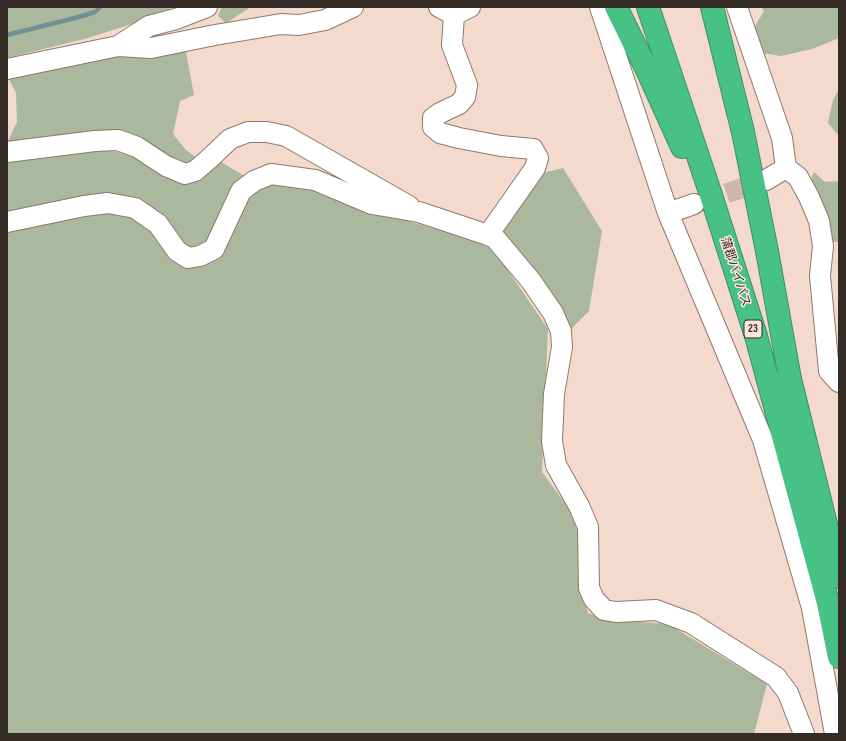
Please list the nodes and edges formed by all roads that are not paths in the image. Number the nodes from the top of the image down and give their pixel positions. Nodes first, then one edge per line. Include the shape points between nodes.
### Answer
1 (207, 7) edge
2 (353, 7) edge
3 (600, 7) edge
4 (616, 7) edge
5 (648, 7) edge
6 (658, 7) edge
7 (712, 7) edge
8 (737, 7) edge
9 (454, 10) edge
10 (118, 46) junction
11 (7, 69) edge
12 (7, 152) edge
13 (786, 168) junction
14 (766, 180) tunnel mouth
15 (694, 204) tunnel mouth
16 (419, 212) junction
17 (668, 213) junction
18 (7, 222) edge
19 (488, 235) junction
20 (756, 336) junction
21 (839, 382) edge
22 (838, 589) edge
23 (839, 657) edge
24 (804, 734) edge
25 (835, 734) edge

1 - 10 street via 149,26
2 - 10 street via 325,20 299,25 281,24 150,48
3 - 17 street
4 - 20 highway, 23 via 694,175 717,241
5 - 20 highway, 蒲郡バイパス / 23
6 - 22 highway, 蒲郡バイパス / 23 via 719,188
7 - 22 highway, 23 via 743,132 790,379
8 - 13 street via 782,138
9 - 19 street via 452,45 467,85 466,97 459,104 433,118 433,127 440,133 459,138 533,149 538,158 535,168
10 - 11 street
12 - 16 street via 118,140 137,147 166,166 185,174 195,171 230,139 248,132 267,132 286,136
13 - 14 street
13 - 21 street via 798,177 819,221 823,246 820,276 829,371
15 - 17 street
16 - 18 street via 372,204 315,180 271,174 254,181 241,191 214,249 200,256 188,258 177,251 158,224 136,208 122,205 108,203 84,206
16 - 19 street
17 - 25 street via 763,440 812,608
19 - 24 street via 495,238 531,281 553,313 561,331 562,347 554,394 552,441 556,464 588,526 589,588 594,599 604,610 656,610 691,623 776,678 788,693
20 - 23 highway, 蒲郡バイパス / 23 via 828,603

